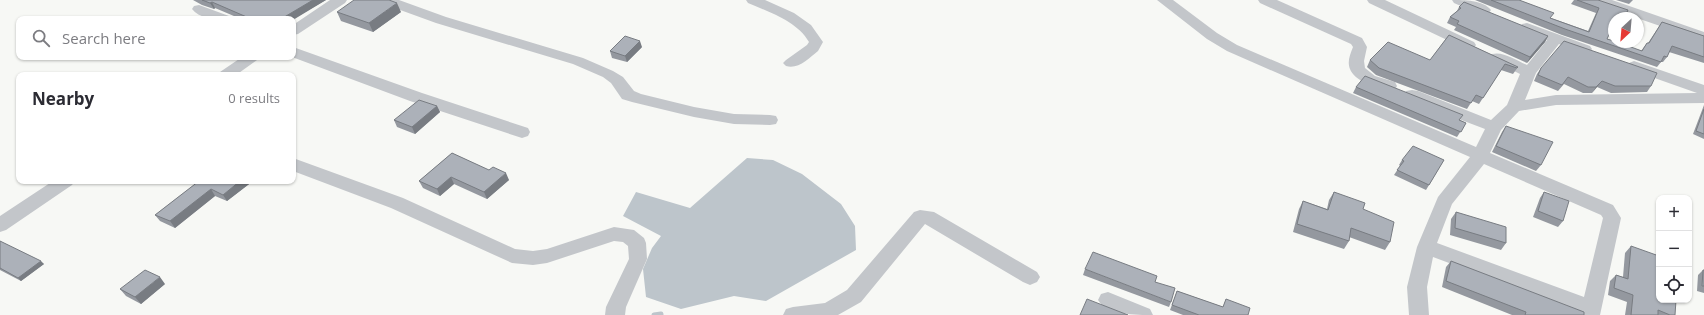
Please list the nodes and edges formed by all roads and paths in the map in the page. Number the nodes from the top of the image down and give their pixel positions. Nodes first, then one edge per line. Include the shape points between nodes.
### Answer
1 (340, 0) edge
2 (386, 0) edge
3 (754, 0) edge
4 (1164, 0) edge
5 (1265, 0) edge
6 (1374, 0) edge
7 (1459, 0) edge
8 (1598, 0) edge
9 (199, 9) dead end
10 (1494, 14) edge
11 (216, 16) edge
12 (1515, 22) edge
13 (296, 29) edge
14 (1704, 37) edge
15 (1556, 39) junction
16 (296, 53) edge
17 (1601, 54) edge
18 (248, 60) edge
19 (1623, 62) edge
20 (791, 63) dead end
21 (230, 72) edge
22 (1529, 72) junction
23 (1704, 90) edge
24 (1704, 98) edge
25 (1514, 107) junction
26 (770, 120) dead end
27 (1494, 126) junction
28 (522, 132) dead end
29 (1481, 155) junction
30 (296, 165) edge
31 (62, 184) edge
32 (0, 225) edge
33 (1426, 247) junction
34 (1030, 278) dead end
35 (1108, 300) dead end
36 (1590, 312) edge
37 (615, 315) edge
38 (793, 315) edge
39 (1143, 315) edge
40 (1418, 315) edge

1 - 13 street
2 - 26 street via 441,20 578,60 617,80 628,94 638,98 721,117
3 - 20 street via 786,14 814,35 816,42 813,48
4 - 29 street via 1232,48
5 - 27 street via 1357,41 1360,47 1356,65 1361,74 1370,79
6 - 22 street
7 - 10 street
8 - 14 street
9 - 11 street
12 - 15 street
15 - 17 street
15 - 22 street
16 - 28 street
18 - 21 street
19 - 23 street
22 - 25 street
24 - 25 street via 1556,100
25 - 27 street
27 - 29 street
29 - 33 street via 1444,202
29 - 36 street via 1610,212 1612,218
30 - 37 street via 397,203 512,256 547,256 607,235 627,235 637,243 638,259 616,307
31 - 32 street
33 - 36 street
33 - 40 street via 1417,287
34 - 38 street via 923,216 854,296 832,309 815,315
35 - 39 street

